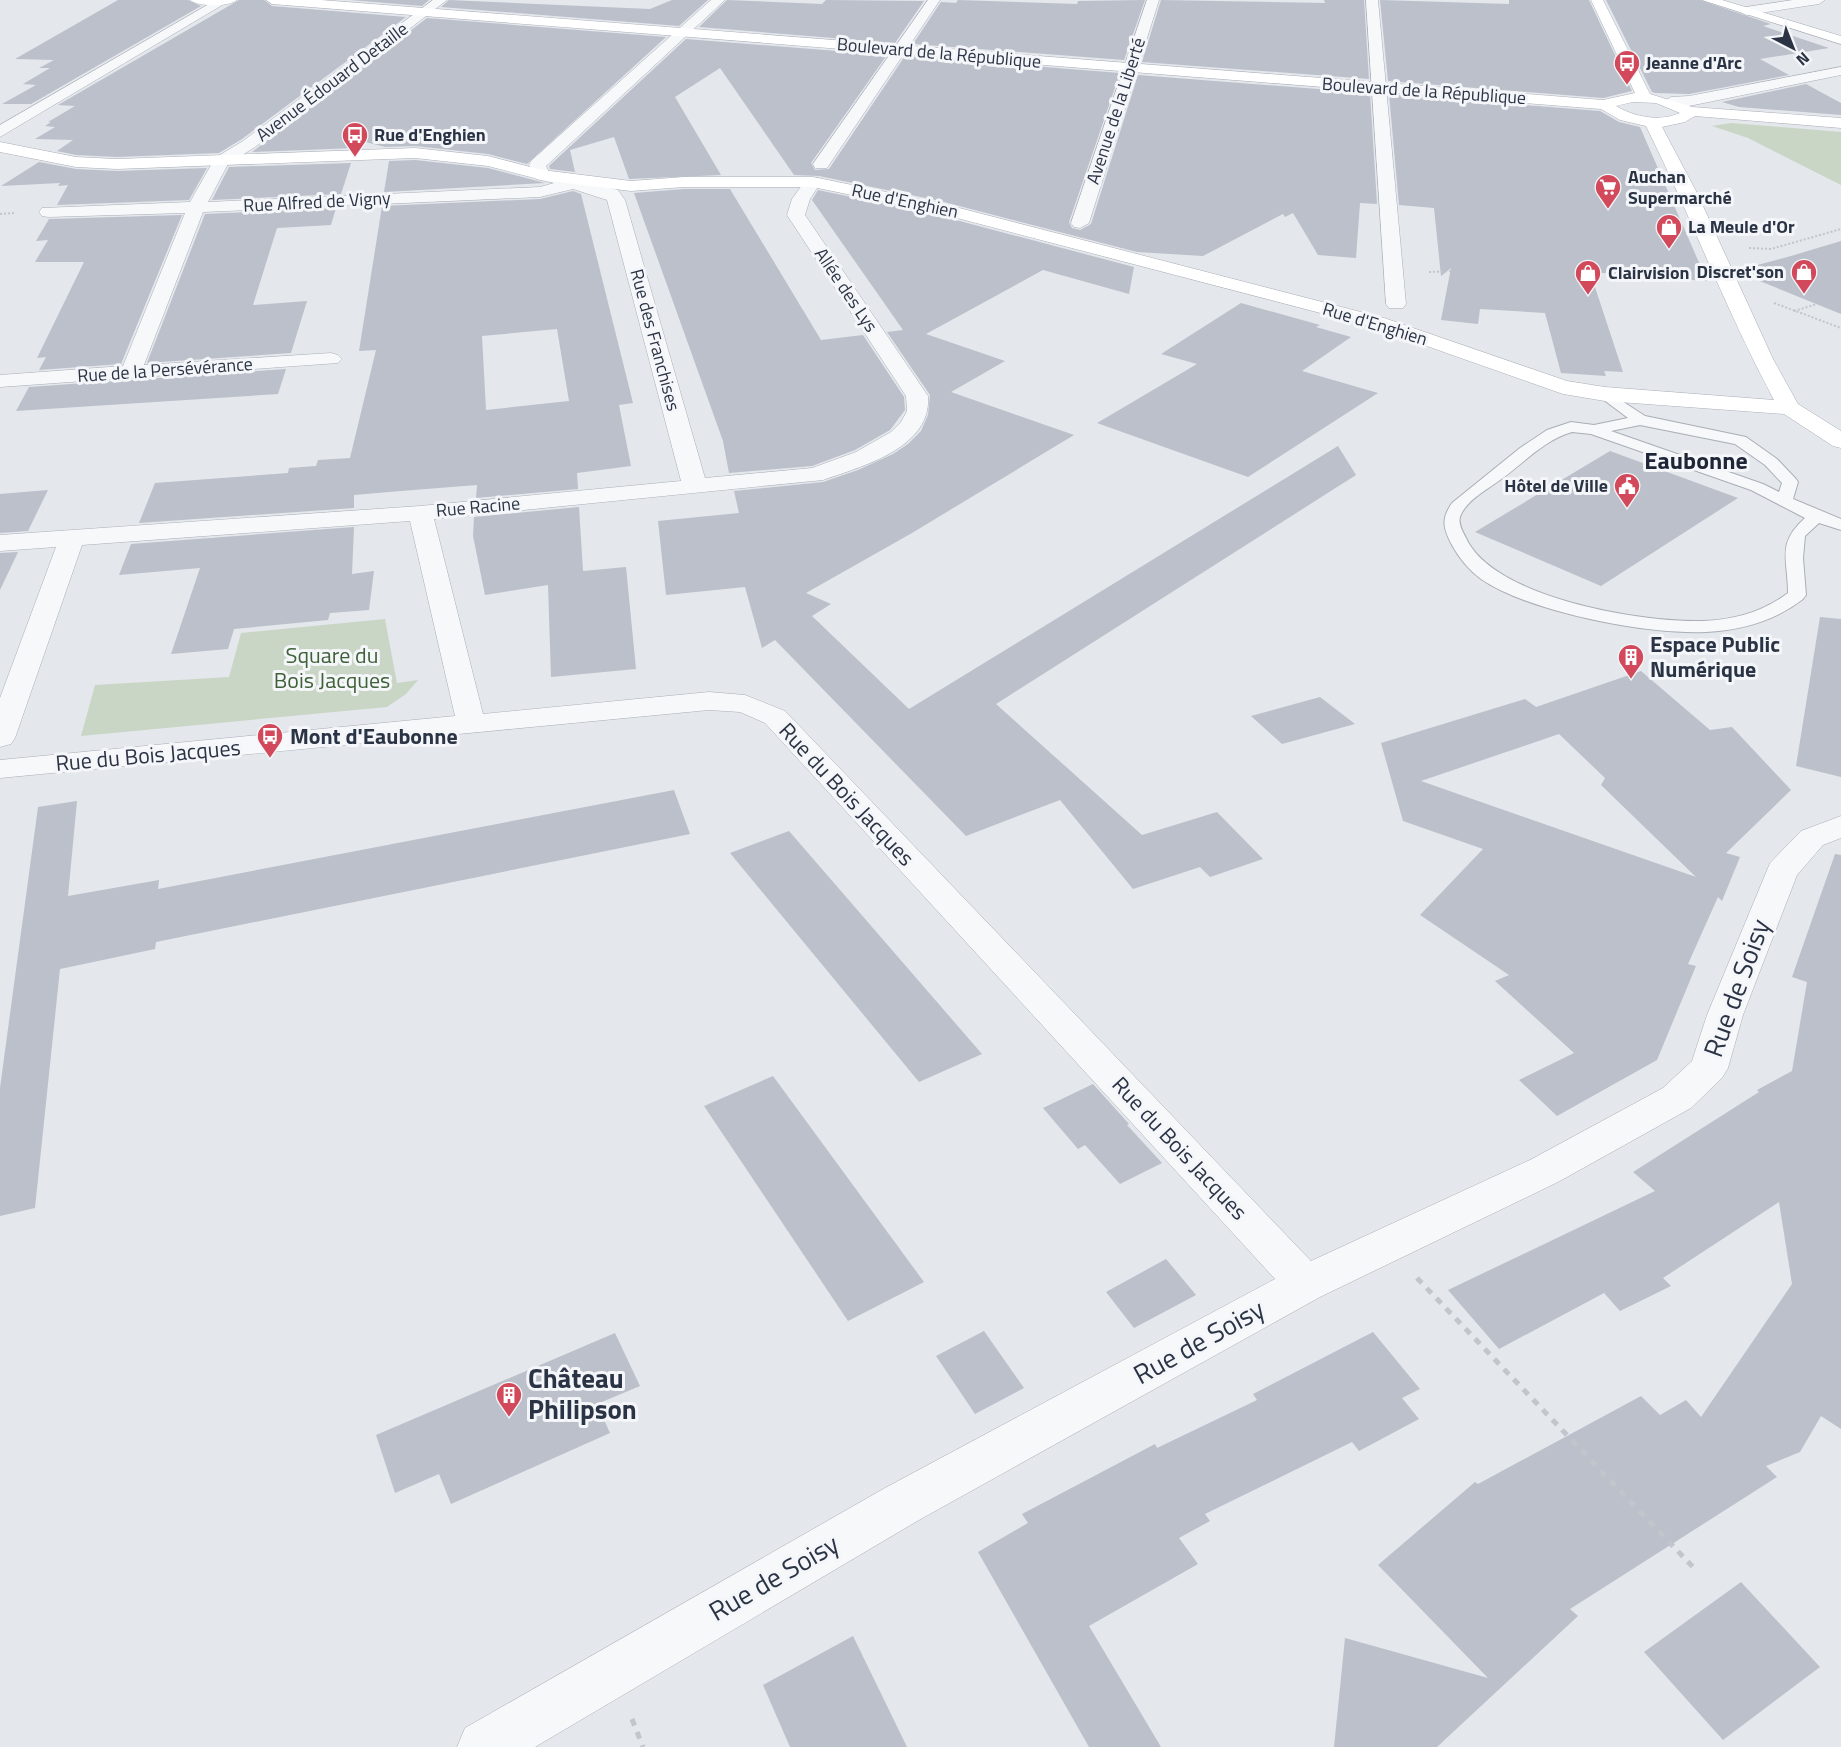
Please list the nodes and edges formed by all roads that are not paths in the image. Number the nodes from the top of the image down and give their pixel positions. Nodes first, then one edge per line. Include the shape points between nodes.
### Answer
1 (196, 0) edge
2 (272, 0) edge
3 (441, 0) edge
4 (719, 0) edge
5 (934, 0) edge
6 (1153, 0) edge
7 (1372, 0) edge
8 (1597, 0) edge
9 (1708, 0) edge
10 (1819, 0) edge
11 (227, 1) edge
12 (1746, 11) junction
13 (424, 13) junction
14 (683, 33) junction
15 (1841, 40) edge
16 (900, 49) junction
17 (1131, 68) junction
18 (1841, 71) edge
19 (1377, 88) junction
20 (1645, 98) junction
21 (1671, 102) junction
22 (1607, 105) junction
23 (1688, 111) junction
24 (1651, 121) junction
25 (1841, 123) edge
26 (0, 132) edge
27 (0, 147) edge
28 (546, 157) junction
29 (221, 161) junction
30 (488, 161) junction
31 (821, 164) dead end
32 (542, 175) junction
33 (579, 182) junction
34 (813, 182) junction
35 (612, 188) junction
36 (197, 206) junction
37 (48, 212) dead end
38 (1080, 223) dead end
39 (1396, 304) dead end
40 (330, 359) dead end
41 (132, 372) junction
42 (0, 381) edge
43 (1605, 394) junction
44 (917, 396) joint
45 (1790, 408) junction
46 (1640, 420) junction
47 (1593, 430) junction
48 (1841, 441) edge
49 (695, 487) junction
50 (1785, 499) junction
51 (420, 513) junction
52 (1816, 517) junction
53 (1841, 525) edge
54 (72, 538) junction
55 (0, 543) edge
56 (471, 724) junction
57 (0, 738) edge
58 (0, 769) edge
59 (1841, 826) edge
60 (1841, 842) edge
61 (1803, 849) junction
62 (1305, 1284) junction
63 (484, 1747) edge

1 - 11 street
2 - 13 street, Boulevard de la République
3 - 13 street, Avenue Édouard Detaille
4 - 14 street
5 - 16 street
6 - 17 street, Avenue de la Liberté
7 - 19 street
8 - 20 street
9 - 12 street
10 - 12 street
11 - 26 street
12 - 15 street
13 - 14 street, Boulevard de la République
13 - 29 street, Avenue Édouard Detaille
14 - 16 street, Boulevard de la République
14 - 28 street
16 - 17 street, Boulevard de la République
16 - 31 street
17 - 19 street, Boulevard de la République
17 - 38 street, Avenue de la Liberté
18 - 21 street
19 - 22 street, Boulevard de la République
19 - 39 street
20 - 21 street
20 - 22 street via 1614,99
21 - 23 street
22 - 24 street via 1619,115
23 - 24 street via 1688,115 1675,120
23 - 25 street
24 - 45 street via 1688,193 1762,359
27 - 29 street via 76,162
28 - 30 street via 526,162
28 - 32 street via 537,165
29 - 30 street via 415,153
29 - 36 street
30 - 32 street
32 - 33 street
33 - 35 street
33 - 36 street, Rue Alfred de Vigny via 540,192
34 - 35 street, Rue d'Enghien via 684,182
34 - 43 street, Rue d'Enghien via 940,208 1366,319 1563,387
34 - 44 street, Allée des Lys via 796,215
35 - 49 street, Rue des Franchises
36 - 37 street, Rue Alfred de Vigny
36 - 41 street
40 - 41 street, Rue de la Persévérance
41 - 42 street, Rue de la Persévérance
43 - 45 street, Rue d'Enghien
43 - 46 lane
44 - 49 street, Rue Racine via 917,417 902,435 839,466 815,475
45 - 48 street
46 - 47 lane
46 - 50 lane via 1740,440 1771,462 1790,482
47 - 50 lane
47 - 52 lane via 1572,427 1554,434 1454,509 1451,521 1459,544 1472,562 1492,578 1564,604 1645,622 1688,627 1728,625 1769,614 1797,595 1793,562 1797,534
49 - 51 street, Rue Racine
50 - 52 lane
51 - 54 street, Rue Racine
51 - 56 street
52 - 53 lane
54 - 55 street, Rue Racine
54 - 57 street
56 - 58 street, Rue du Bois Jacques
56 - 62 street, Rue du Bois Jacques via 710,701 745,704 775,717
59 - 61 street, Rue de Soisy via 1821,832
60 - 61 street
61 - 62 street, Rue de Soisy via 1782,871 1725,1015 1709,1068 1677,1098 1554,1165
62 - 63 street, Rue de Soisy via 902,1504

